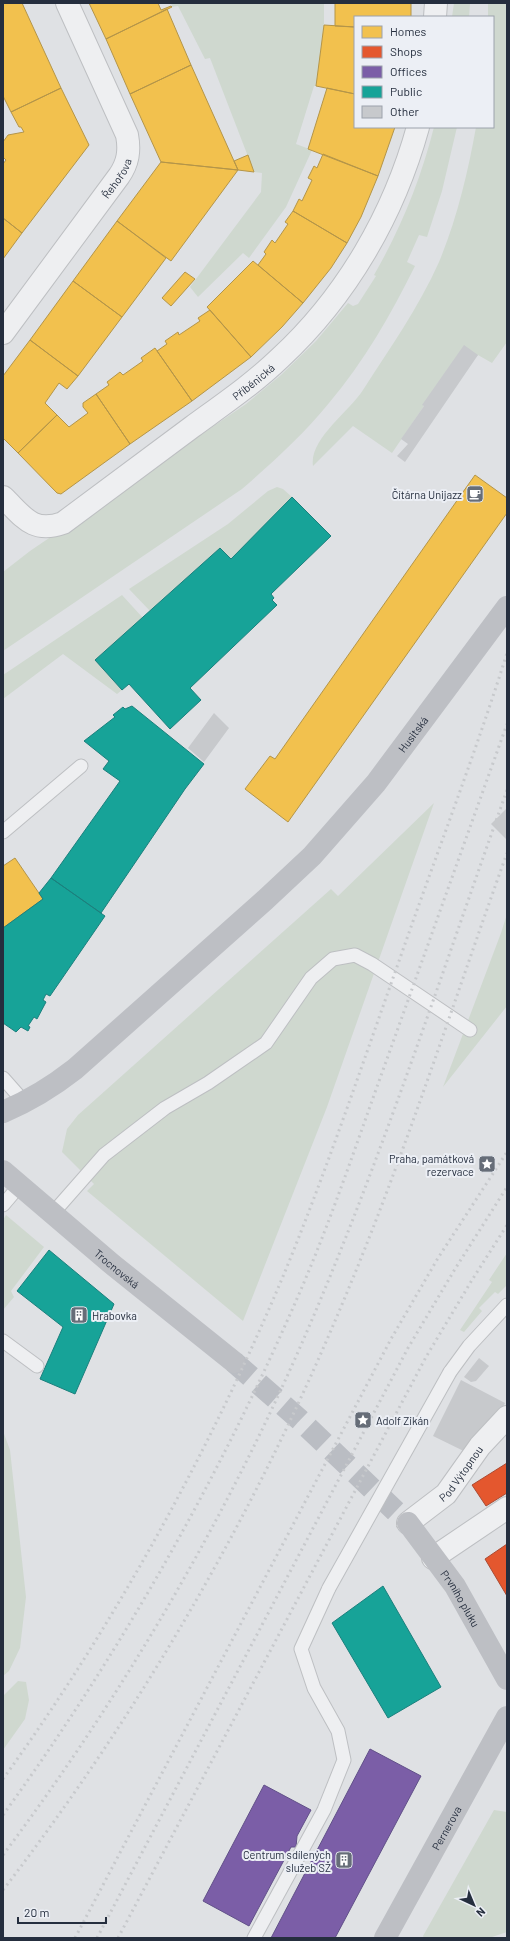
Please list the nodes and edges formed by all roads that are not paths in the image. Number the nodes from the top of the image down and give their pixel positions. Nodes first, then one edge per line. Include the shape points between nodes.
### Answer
1 (67, 3) edge
2 (436, 3) edge
3 (435, 16) edge
4 (418, 128) edge
5 (3, 333) edge
6 (3, 496) edge
7 (507, 607) edge
8 (81, 766) dead end
9 (3, 832) edge
10 (470, 1030) dead end
11 (3, 1078) edge
12 (25, 1103) junction
13 (3, 1112) edge
14 (3, 1171) edge
15 (20, 1185) junction
16 (3, 1205) edge
17 (53, 1213) junction
18 (507, 1305) edge
19 (3, 1341) edge
20 (234, 1362) tunnel mouth
21 (37, 1366) dead end
22 (507, 1417) edge
23 (507, 1508) edge
24 (408, 1523) joint
25 (433, 1558) junction
26 (507, 1679) edge
27 (507, 1717) edge
28 (254, 1938) edge
29 (385, 1938) edge

1 - 5 street, Řehořova via 127,135 128,155 119,176
2 - 3 street
4 - 6 street, Příběnická via 396,195 374,238 333,299 281,358 243,391 63,523 43,528 32,524
7 - 12 street, Husitská via 376,783 312,856 109,1040 55,1085
8 - 9 lane
10 - 17 lane via 355,955 333,959 312,978 266,1043 208,1083 165,1108 104,1155
11 - 12 lane
12 - 13 street
14 - 15 street, Trocnovská
15 - 16 lane
15 - 17 street, Trocnovská
17 - 20 street, Trocnovská via 113,1265
18 - 28 lane, bridge via 469,1346 450,1372 329,1588 301,1649 314,1688 338,1731 344,1760 324,1810
19 - 21 lane
22 - 24 street, Pod Výtopnou via 480,1446 446,1494
23 - 25 street
24 - 25 street, Prvního pluku
25 - 26 street, Prvního pluku via 455,1586
27 - 29 street, Pernerova

